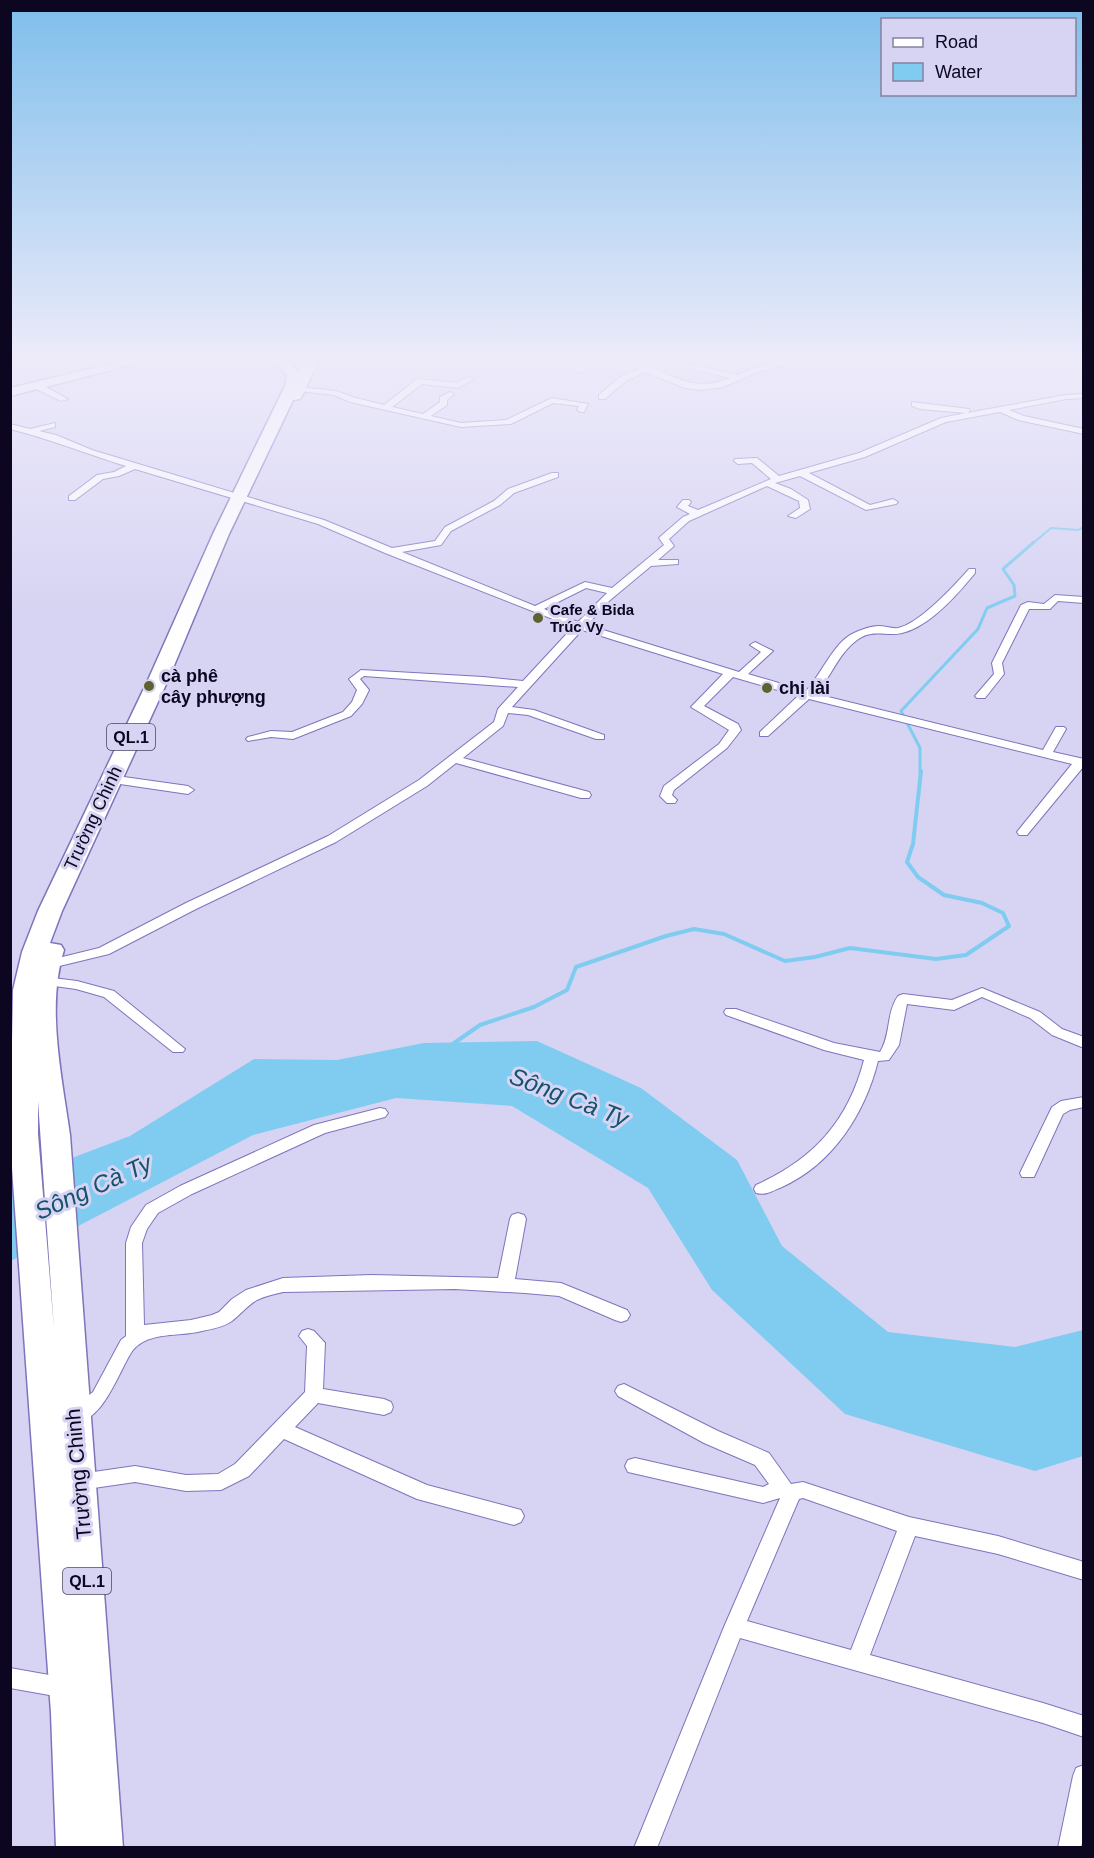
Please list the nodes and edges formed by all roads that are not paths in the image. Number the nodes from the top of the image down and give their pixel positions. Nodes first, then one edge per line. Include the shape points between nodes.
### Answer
1 (77, 447) edge
2 (266, 447) edge
3 (270, 447) edge
4 (881, 447) edge
5 (738, 461) dead end
6 (135, 465) junction
7 (800, 472) junction
8 (555, 475) dead end
9 (772, 481) junction
10 (72, 498) dead end
11 (244, 499) junction
12 (686, 502) dead end
13 (893, 502) dead end
14 (697, 513) junction
15 (793, 516) dead end
16 (388, 551) junction
17 (649, 563) junction
18 (669, 565) dead end
19 (972, 571) dead end
20 (613, 591) junction
21 (1083, 600) edge
22 (535, 610) junction
23 (578, 627) junction
24 (755, 645) dead end
25 (735, 674) junction
26 (526, 685) junction
27 (806, 695) junction
28 (981, 696) dead end
29 (504, 709) junction
30 (1060, 729) dead end
31 (764, 734) dead end
32 (600, 737) dead end
33 (252, 739) dead end
34 (1046, 755) junction
35 (454, 759) junction
36 (1081, 762) edge
37 (124, 782) junction
38 (188, 790) dead end
39 (585, 795) dead end
40 (671, 800) dead end
41 (1023, 832) dead end
42 (46, 973) junction
43 (18, 992) edge
44 (730, 1012) dead end
45 (1083, 1043) edge
46 (178, 1049) dead end
47 (872, 1056) junction
48 (1083, 1102) edge
49 (380, 1113) dead end
50 (1028, 1173) dead end
51 (762, 1189) dead end
52 (518, 1219) dead end
53 (505, 1284) junction
54 (621, 1315) dead end
55 (53, 1321) junction
56 (308, 1336) dead end
57 (135, 1338) junction
58 (624, 1391) dead end
59 (314, 1395) junction
60 (384, 1407) dead end
61 (73, 1418) junction
62 (280, 1429) junction
63 (635, 1466) dead end
64 (80, 1482) junction
65 (785, 1491) junction
66 (514, 1516) dead end
67 (909, 1526) junction
68 (1083, 1571) edge
69 (734, 1627) junction
70 (858, 1660) junction
71 (10, 1678) edge
72 (68, 1688) junction
73 (1083, 1727) edge
74 (1083, 1776) edge
75 (76, 1848) edge
76 (103, 1848) edge
77 (645, 1848) edge
78 (1070, 1848) edge

1 - 6 street
2 - 11 highway, Trường Chinh / QL.1
3 - 11 highway, Trường Chinh / QL.1
4 - 7 street
5 - 9 street via 754,460
6 - 10 street via 100,477
6 - 11 street
7 - 9 street
7 - 13 street via 869,508
8 - 16 street via 511,491 448,529 438,543
9 - 14 street
9 - 15 street via 802,500 805,509
11 - 16 street via 321,522
11 - 37 highway, Trường Chinh / QL.1
11 - 43 highway, Trường Chinh / QL.1 via 50,911
12 - 14 street via 682,507
14 - 17 street via 664,539 669,546
16 - 22 street
17 - 18 street
17 - 20 street
19 - 27 street via 951,595 915,624 899,631 876,629 854,637
20 - 22 street via 585,585
20 - 23 street
21 - 28 street via 1055,598 1046,607 1025,607 997,663 999,674
22 - 23 street
23 - 25 street
23 - 26 street
24 - 25 street via 768,651
25 - 27 street
25 - 40 street via 697,707 735,730 723,746 668,789 666,796
26 - 29 street
26 - 33 street via 361,673 354,679 363,690 361,697 346,714 293,736 271,734
27 - 31 street
27 - 34 street
29 - 32 street via 530,712
29 - 35 street via 499,724
30 - 34 street
34 - 36 street
35 - 39 street
35 - 42 street via 423,783 332,839 104,951
36 - 41 street
37 - 38 street
37 - 42 highway, Trường Chinh / QL.1 via 65,913
42 - 46 street via 109,994
42 - 55 highway, Trường Chinh / QL.1 via 43,1033 56,1135
43 - 55 highway, Trường Chinh / QL.1 via 24,1134
44 - 47 street
45 - 47 street via 1057,1032 1035,1015 982,992 954,1005 903,999 897,1007 889,1052
47 - 51 street via 867,1081 833,1140 805,1166
48 - 50 street via 1057,1111
49 - 57 street via 320,1129 152,1209 139,1227 134,1243
52 - 53 street
53 - 54 street via 561,1290
53 - 57 street via 455,1281 283,1285 252,1295 214,1322 149,1330
55 - 61 highway, Trường Chinh / QL.1
55 - 72 highway, Trường Chinh / QL.1 via 53,1483
56 - 59 street via 316,1343
57 - 61 street via 99,1396
58 - 65 street via 762,1459
59 - 60 street
59 - 62 street
61 - 64 highway, Trường Chinh / QL.1
62 - 64 street via 242,1470 221,1482 186,1483 135,1474
62 - 66 street via 424,1493
63 - 65 street via 763,1495
64 - 76 highway, Trường Chinh / QL.1
65 - 67 street via 803,1490
65 - 69 street
67 - 68 street via 998,1545
67 - 70 street
69 - 70 street
69 - 77 street
70 - 73 street
71 - 72 street
72 - 75 highway, Trường Chinh / QL.1
74 - 78 street

